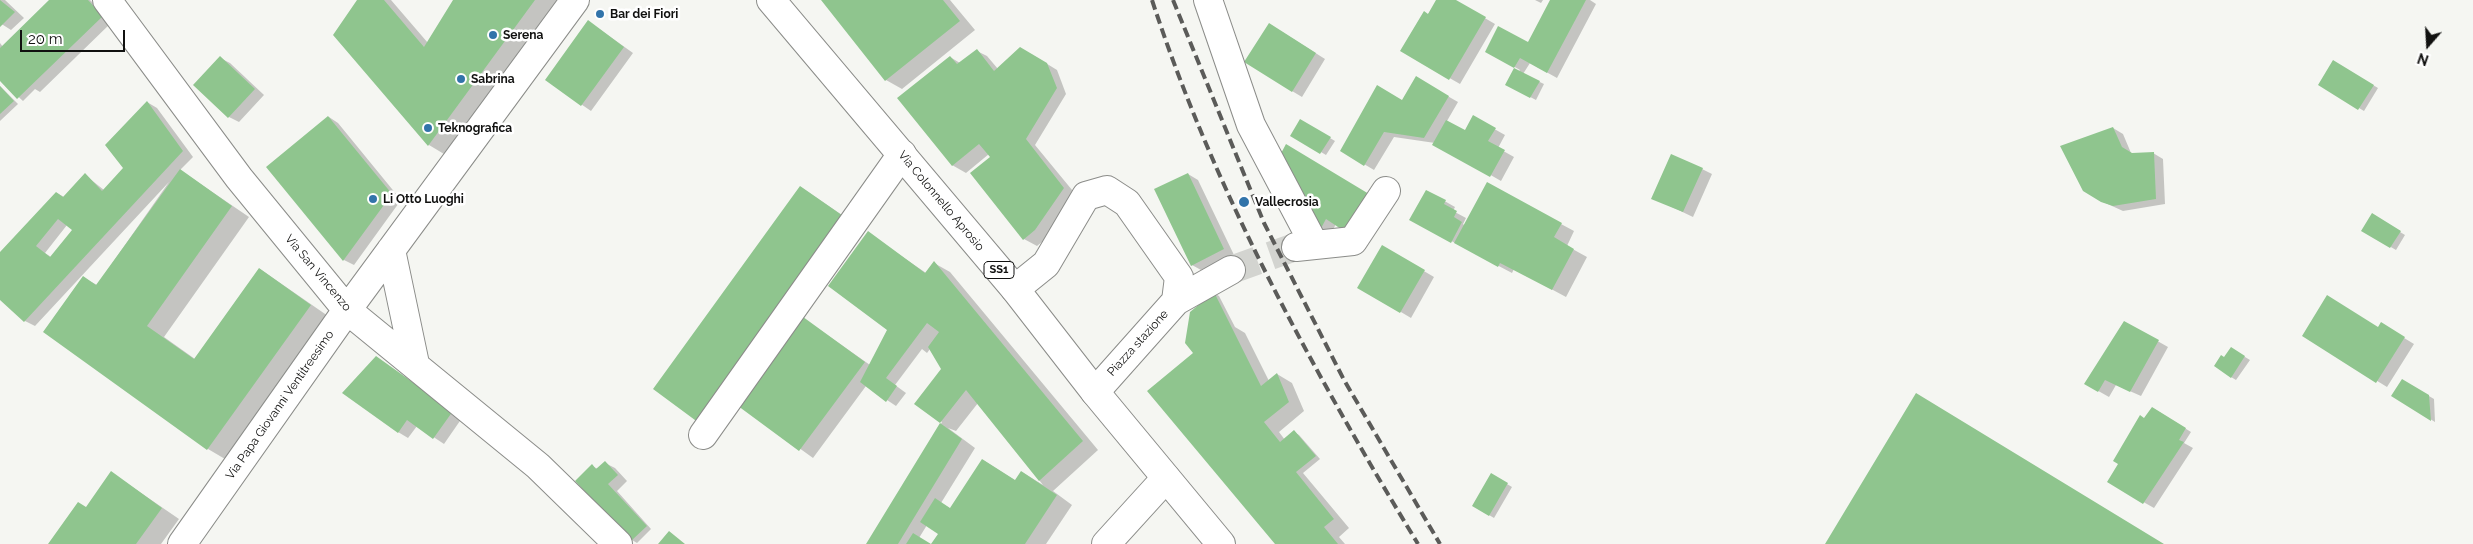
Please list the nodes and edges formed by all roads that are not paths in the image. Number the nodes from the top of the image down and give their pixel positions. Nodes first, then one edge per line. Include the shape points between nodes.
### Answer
1 (107, 0) edge
2 (575, 0) edge
3 (771, 0) edge
4 (1208, 0) edge
5 (902, 154) junction
6 (1386, 191) dead end
7 (391, 250) junction
8 (1231, 270) tunnel mouth
9 (1015, 289) junction
10 (1176, 301) junction
11 (347, 310) junction
12 (415, 364) junction
13 (1095, 392) junction
14 (703, 435) dead end
15 (1166, 478) junction
16 (182, 544) edge
17 (618, 544) edge
18 (1106, 544) edge
19 (1221, 544) edge

1 - 11 street, Via San Vincenzo via 238,178
2 - 7 street, Via Papa Giovanni Ventitreesimo
3 - 5 street, Via Colonnello Aprosio / SS1
4 - 6 street via 1251,125 1304,246 1353,241
5 - 9 street, Via Colonnello Aprosio / SS1
5 - 14 street
7 - 11 street, Via Papa Giovanni Ventitreesimo
7 - 12 street
8 - 10 street
9 - 10 street, Piazza stazione via 1046,264 1086,196 1107,190 1127,203 1179,277
9 - 13 street, Via Colonnello Aprosio / SS1
10 - 13 street, Piazza stazione
11 - 12 street, Via San Vincenzo
11 - 16 street, Via Papa Giovanni Ventitreesimo
12 - 17 street, Via San Vincenzo via 538,466
13 - 15 street, Via Colonnello Aprosio / SS1
15 - 18 street
15 - 19 street, Via Colonnello Aprosio / SS1

